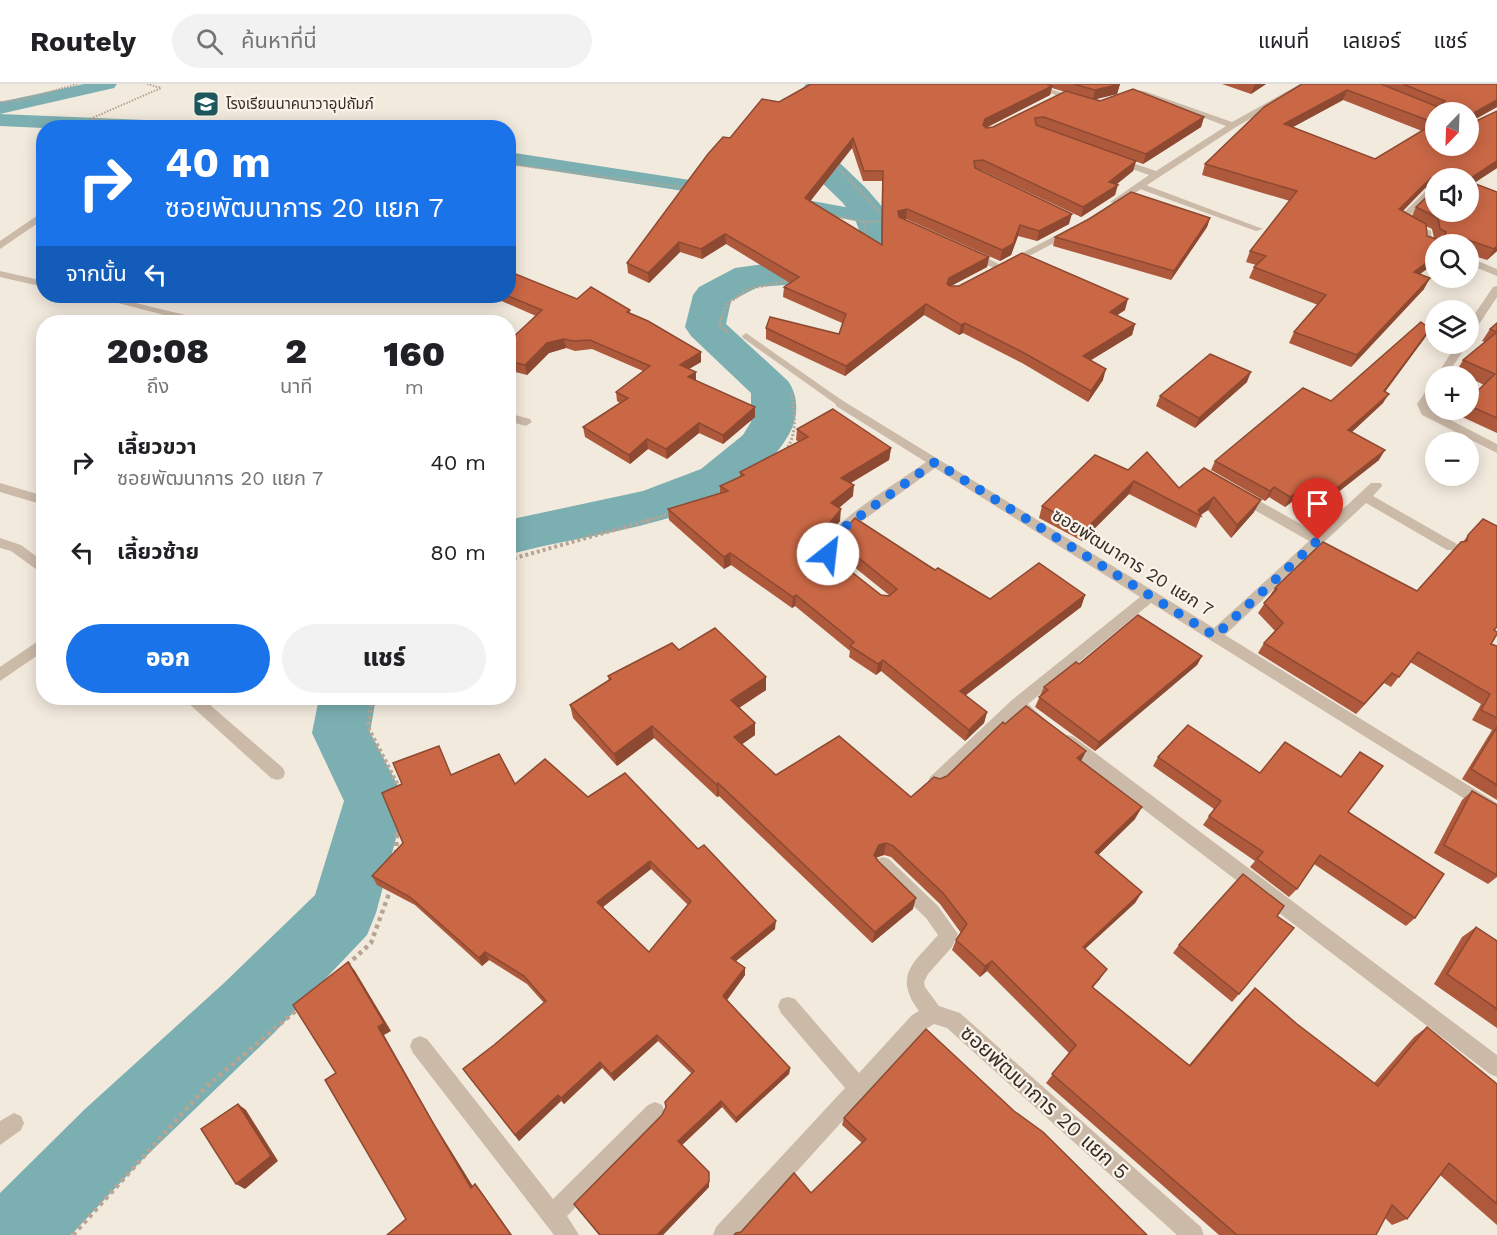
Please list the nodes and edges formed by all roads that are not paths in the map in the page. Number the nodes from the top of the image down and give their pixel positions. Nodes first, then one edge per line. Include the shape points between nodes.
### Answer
1 (1026, 84) edge
2 (1306, 84) edge
3 (1063, 95) junction
4 (1054, 100) edge
5 (1111, 100) edge
6 (1084, 101) edge
7 (1233, 125) junction
8 (1103, 155) edge
9 (1157, 175) junction
10 (1140, 186) junction
11 (1425, 195) edge
12 (1111, 205) edge
13 (1071, 219) edge
14 (36, 220) edge
15 (1259, 229) dead end
16 (1427, 234) edge
17 (0, 246) edge
18 (957, 247) edge
19 (1479, 265) edge
20 (1000, 267) junction
21 (1497, 273) edge
22 (0, 274) edge
23 (985, 275) edge
24 (36, 282) edge
25 (1497, 289) edge
26 (125, 303) edge
27 (173, 315) edge
28 (1479, 316) edge
29 (746, 336) dead end
30 (840, 403) joint
31 (516, 419) edge
32 (1441, 420) edge
33 (526, 422) dead end
34 (1497, 450) edge
35 (935, 462) junction
36 (1376, 486) dead end
37 (0, 487) edge
38 (1231, 491) edge
39 (1365, 497) junction
40 (36, 498) edge
41 (1318, 540) junction
42 (0, 543) edge
43 (1452, 547) dead end
44 (36, 564) edge
45 (850, 573) edge
46 (1150, 596) junction
47 (1215, 636) junction
48 (36, 649) edge
49 (0, 675) edge
50 (1017, 704) junction
51 (200, 705) edge
52 (277, 774) dead end
53 (936, 782) edge
54 (1497, 812) edge
55 (884, 865) edge
56 (788, 1006) dead end
57 (933, 1014) junction
58 (420, 1046) dead end
59 (1497, 1067) edge
60 (858, 1088) junction
61 (655, 1112) dead end
62 (552, 1215) junction
63 (568, 1235) edge
64 (724, 1235) edge
65 (1193, 1235) edge

1 - 3 street
2 - 7 street
3 - 4 street
3 - 6 street
5 - 7 street via 1133,92 1144,93
7 - 9 street
8 - 9 street
9 - 10 street
10 - 12 street
10 - 15 lane
11 - 16 street via 1401,220
13 - 20 street via 1082,224
14 - 17 street
18 - 20 street
19 - 21 street
20 - 23 street
22 - 24 street
25 - 28 street
26 - 27 street
29 - 30 lane
30 - 35 street, ซอยพัฒนาการ 20 แยก 7
31 - 33 street
32 - 34 street
35 - 45 street via 842,529 827,547 830,558
35 - 46 street, ซอยพัฒนาการ 20 แยก 7
36 - 39 street
37 - 40 street
38 - 41 street
39 - 41 street
39 - 43 street
41 - 47 street
42 - 44 street via 16,548
46 - 47 street, ซอยพัฒนาการ 20 แยก 7
46 - 50 street
47 - 54 street, ซอยพัฒนาการ 20 แยก 7
48 - 49 street
50 - 53 street
50 - 59 street
51 - 52 street
55 - 57 street via 949,934 946,943 919,969 915,980 916,989
56 - 60 street
57 - 60 street via 919,1022
57 - 65 street, ซอยพัฒนาการ 20 แยก 5 via 953,1020
58 - 62 street
60 - 64 street
61 - 62 street
62 - 63 street

